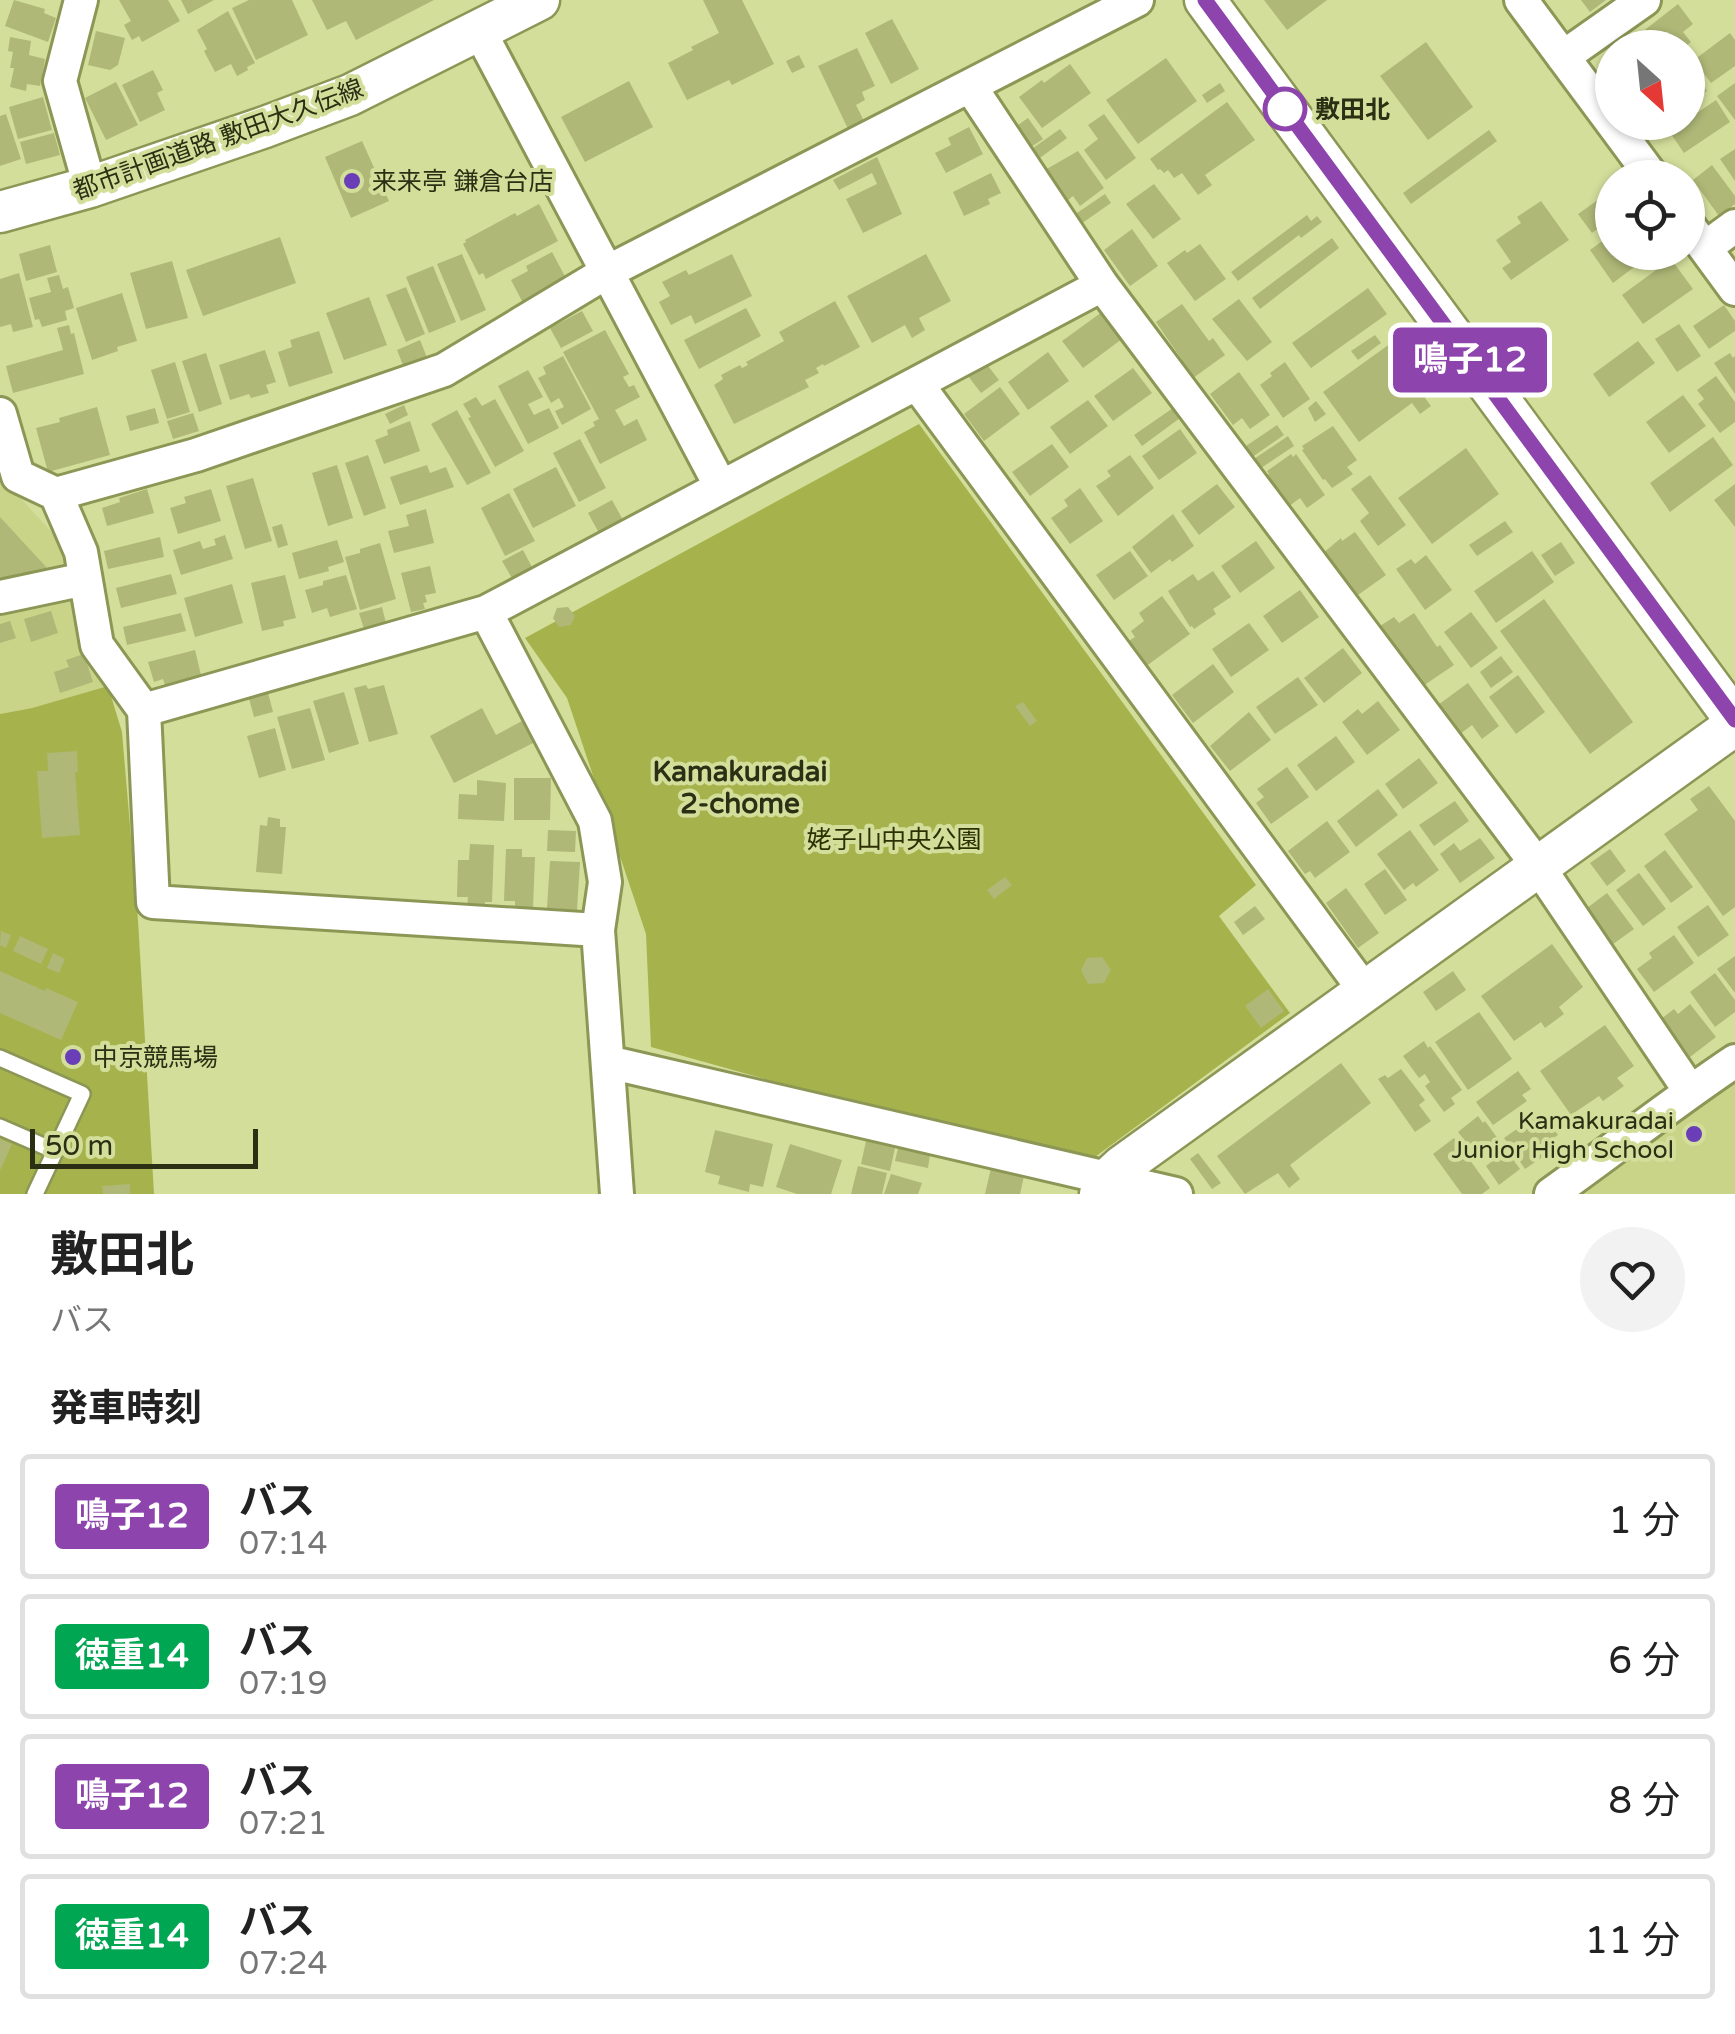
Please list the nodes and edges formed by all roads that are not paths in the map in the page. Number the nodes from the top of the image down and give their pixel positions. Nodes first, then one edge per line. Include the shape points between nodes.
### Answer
1 (82, 0) edge
2 (540, 0) edge
3 (1137, 0) edge
4 (1205, 0) edge
5 (1522, 0) edge
6 (1644, 0) edge
7 (480, 32) junction
8 (1564, 57) junction
9 (970, 86) junction
10 (1639, 160) edge
11 (90, 187) junction
12 (0, 212) edge
13 (1735, 226) edge
14 (1705, 234) edge
15 (1705, 248) edge
16 (608, 272) junction
17 (1102, 285) junction
18 (1735, 289) edge
19 (917, 384) junction
20 (0, 414) edge
21 (722, 487) junction
22 (56, 494) junction
23 (86, 579) junction
24 (0, 597) edge
25 (486, 612) junction
26 (144, 710) junction
27 (1735, 722) edge
28 (1538, 866) junction
29 (598, 930) junction
30 (1364, 991) junction
31 (0, 1058) edge
32 (1735, 1061) edge
33 (608, 1062) junction
34 (1690, 1092) junction
35 (0, 1127) edge
36 (55, 1151) junction
37 (1104, 1186) edge
38 (36, 1194) edge
39 (617, 1194) edge
40 (1176, 1194) edge
41 (1552, 1194) edge

1 - 11 street via 60,80
2 - 7 street, 都市計画道路 敷田大久伝線
3 - 9 street
4 - 27 street
5 - 8 street
6 - 8 street
7 - 11 street, 都市計画道路 敷田大久伝線 via 350,96
7 - 16 street
8 - 10 street
9 - 16 street
9 - 17 street
11 - 12 street, 都市計画道路 敷田大久伝線
13 - 14 street
15 - 18 street
16 - 21 street
16 - 22 street via 444,370 196,456
17 - 19 street
17 - 28 street
19 - 21 street
19 - 30 street
20 - 22 street via 18,476
21 - 25 street
22 - 23 street
23 - 24 street
23 - 26 street via 97,645
25 - 26 street
25 - 29 street via 594,821 605,882
26 - 29 street via 153,902
27 - 28 street
28 - 30 street
28 - 34 street
29 - 33 street
30 - 37 street via 1122,1166
31 - 36 lane via 82,1094
32 - 34 street
33 - 37 street
33 - 39 street
34 - 41 street
35 - 36 lane
36 - 38 lane
37 - 40 street

